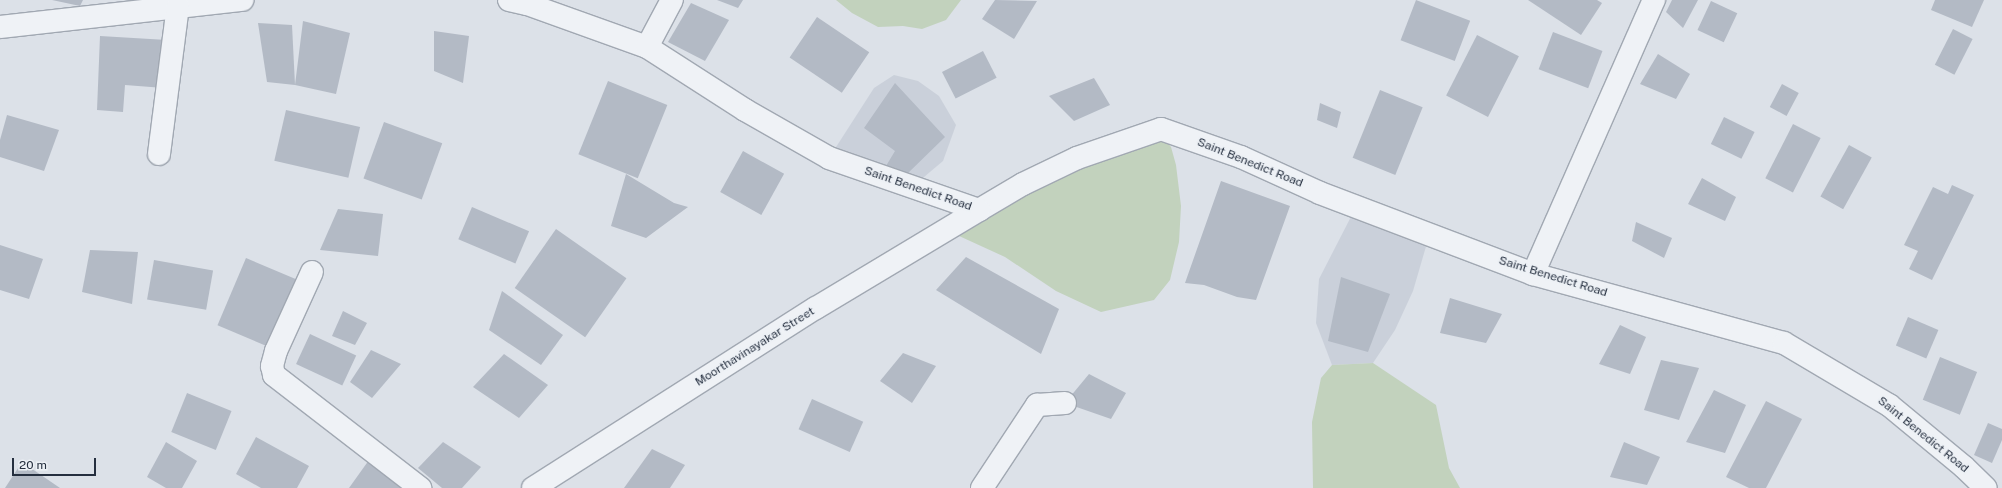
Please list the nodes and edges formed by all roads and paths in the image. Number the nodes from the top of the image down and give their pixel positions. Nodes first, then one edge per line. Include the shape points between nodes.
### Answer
1 (242, 0) edge
2 (508, 0) edge
3 (672, 0) edge
4 (1654, 0) edge
5 (178, 6) junction
6 (0, 27) edge
7 (647, 47) junction
8 (159, 154) dead end
9 (979, 210) junction
10 (312, 272) dead end
11 (1533, 274) junction
12 (1065, 403) dead end
13 (420, 488) edge
14 (533, 488) edge
15 (982, 488) edge
16 (1986, 488) edge

1 - 5 street
2 - 7 street, Saint Benedict Road via 527,4
3 - 7 street
4 - 11 street
5 - 6 street
5 - 8 street
7 - 9 street, Saint Benedict Road via 745,110 829,158
9 - 11 street, Saint Benedict Road via 1023,184 1077,158 1161,129 1241,157 1327,196
9 - 14 street, Moorthavinayakar Street via 816,308
10 - 13 street via 276,351 272,366 274,375
11 - 16 street, Saint Benedict Road via 1784,343 1889,405
12 - 15 street via 1037,405

